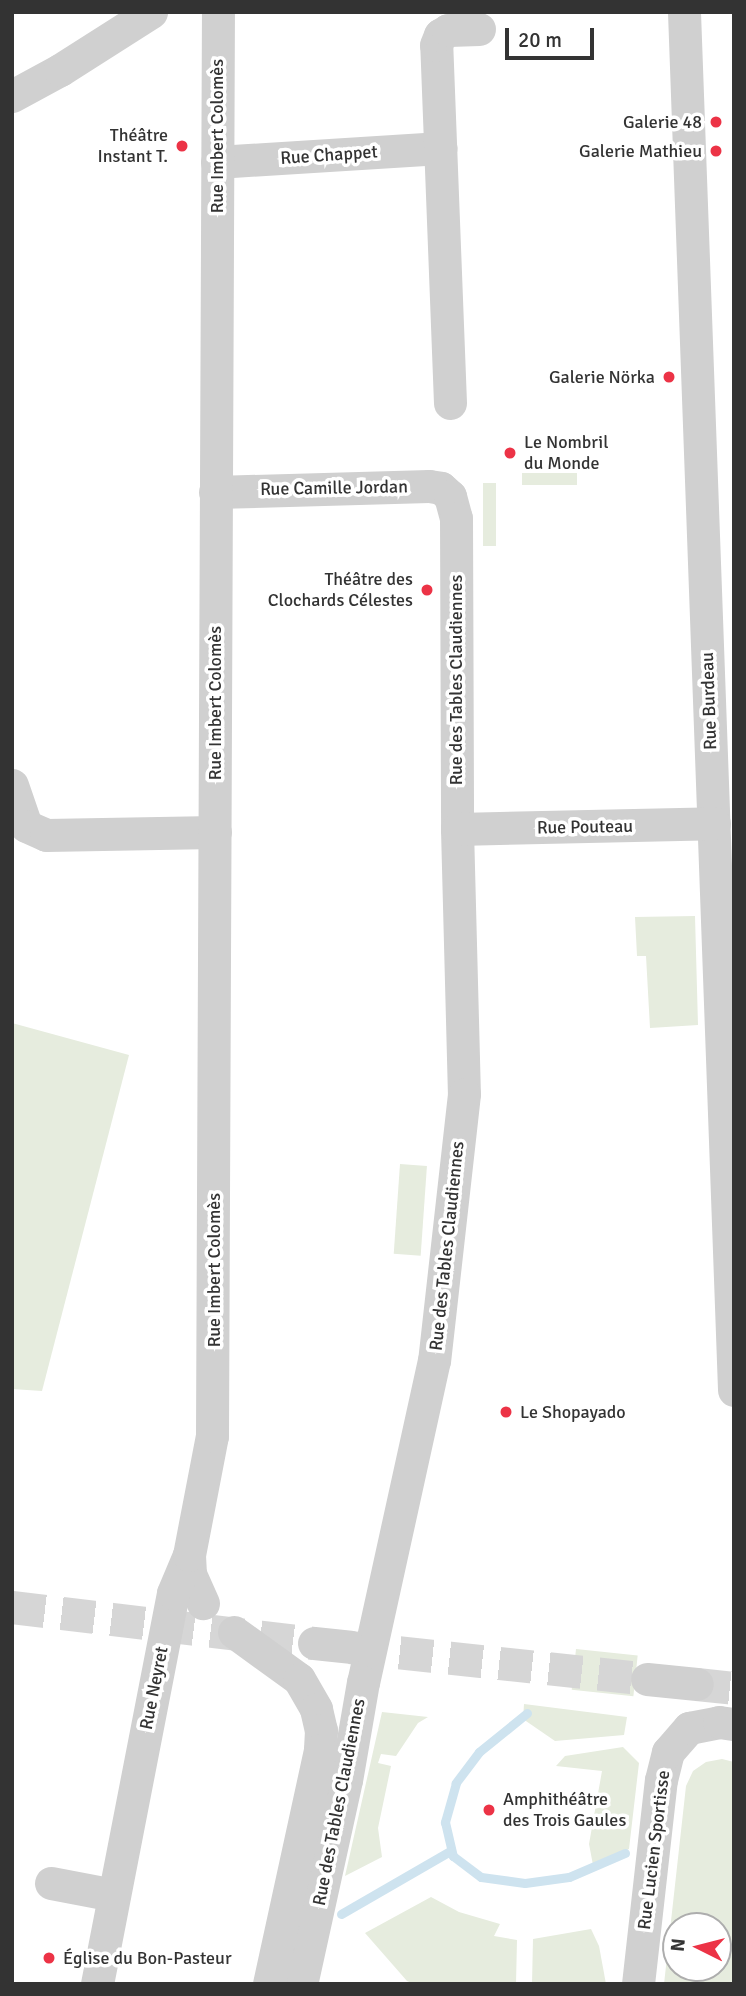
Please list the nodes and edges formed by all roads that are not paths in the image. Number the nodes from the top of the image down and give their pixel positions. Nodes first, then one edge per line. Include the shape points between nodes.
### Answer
1 (151, 12) edge
2 (218, 12) edge
3 (684, 12) edge
4 (479, 29) dead end
5 (12, 96) edge
6 (441, 148) junction
7 (217, 162) junction
8 (450, 402) dead end
9 (215, 492) junction
10 (450, 496) joint
11 (12, 785) edge
12 (713, 823) junction
13 (457, 829) junction
14 (215, 832) junction
15 (734, 1391) edge
16 (214, 1394) joint
17 (189, 1555) junction
18 (204, 1603) dead end
19 (233, 1632) dead end
20 (314, 1643) tunnel mouth
21 (350, 1647) tunnel mouth
22 (647, 1679) tunnel mouth
23 (697, 1684) tunnel mouth
24 (734, 1724) edge
25 (51, 1883) dead end
26 (114, 1895) junction
27 (97, 1984) edge
28 (269, 1984) edge
29 (302, 1984) edge
30 (638, 1984) edge

1 - 5 street
2 - 7 street, Rue Imbert Colomès
3 - 12 street, Rue Burdeau
4 - 6 street via 448,30 436,45
6 - 7 street, Rue Chappet
6 - 8 street
7 - 9 street, Rue Imbert Colomès
9 - 10 street, Rue Camille Jordan via 429,486
9 - 14 street, Rue Imbert Colomès
10 - 13 street, Rue des Tables Claudiennes via 456,517
11 - 14 street via 26,826 46,835
12 - 13 street, Rue Pouteau
12 - 15 street, Rue Burdeau
13 - 29 street, Rue des Tables Claudiennes via 464,1094 435,1360
14 - 16 street, Rue Imbert Colomès
16 - 17 street, Rue Neyret via 212,1436
17 - 18 street via 190,1574
17 - 26 street, Rue Neyret via 173,1593
19 - 28 street, Rue des Tables Claudiennes via 299,1679 316,1709 321,1730
20 - 21 street
22 - 23 street
24 - 30 street, Rue Lucien Sportisse via 689,1728 667,1752
25 - 26 street
26 - 27 street, Rue Neyret

